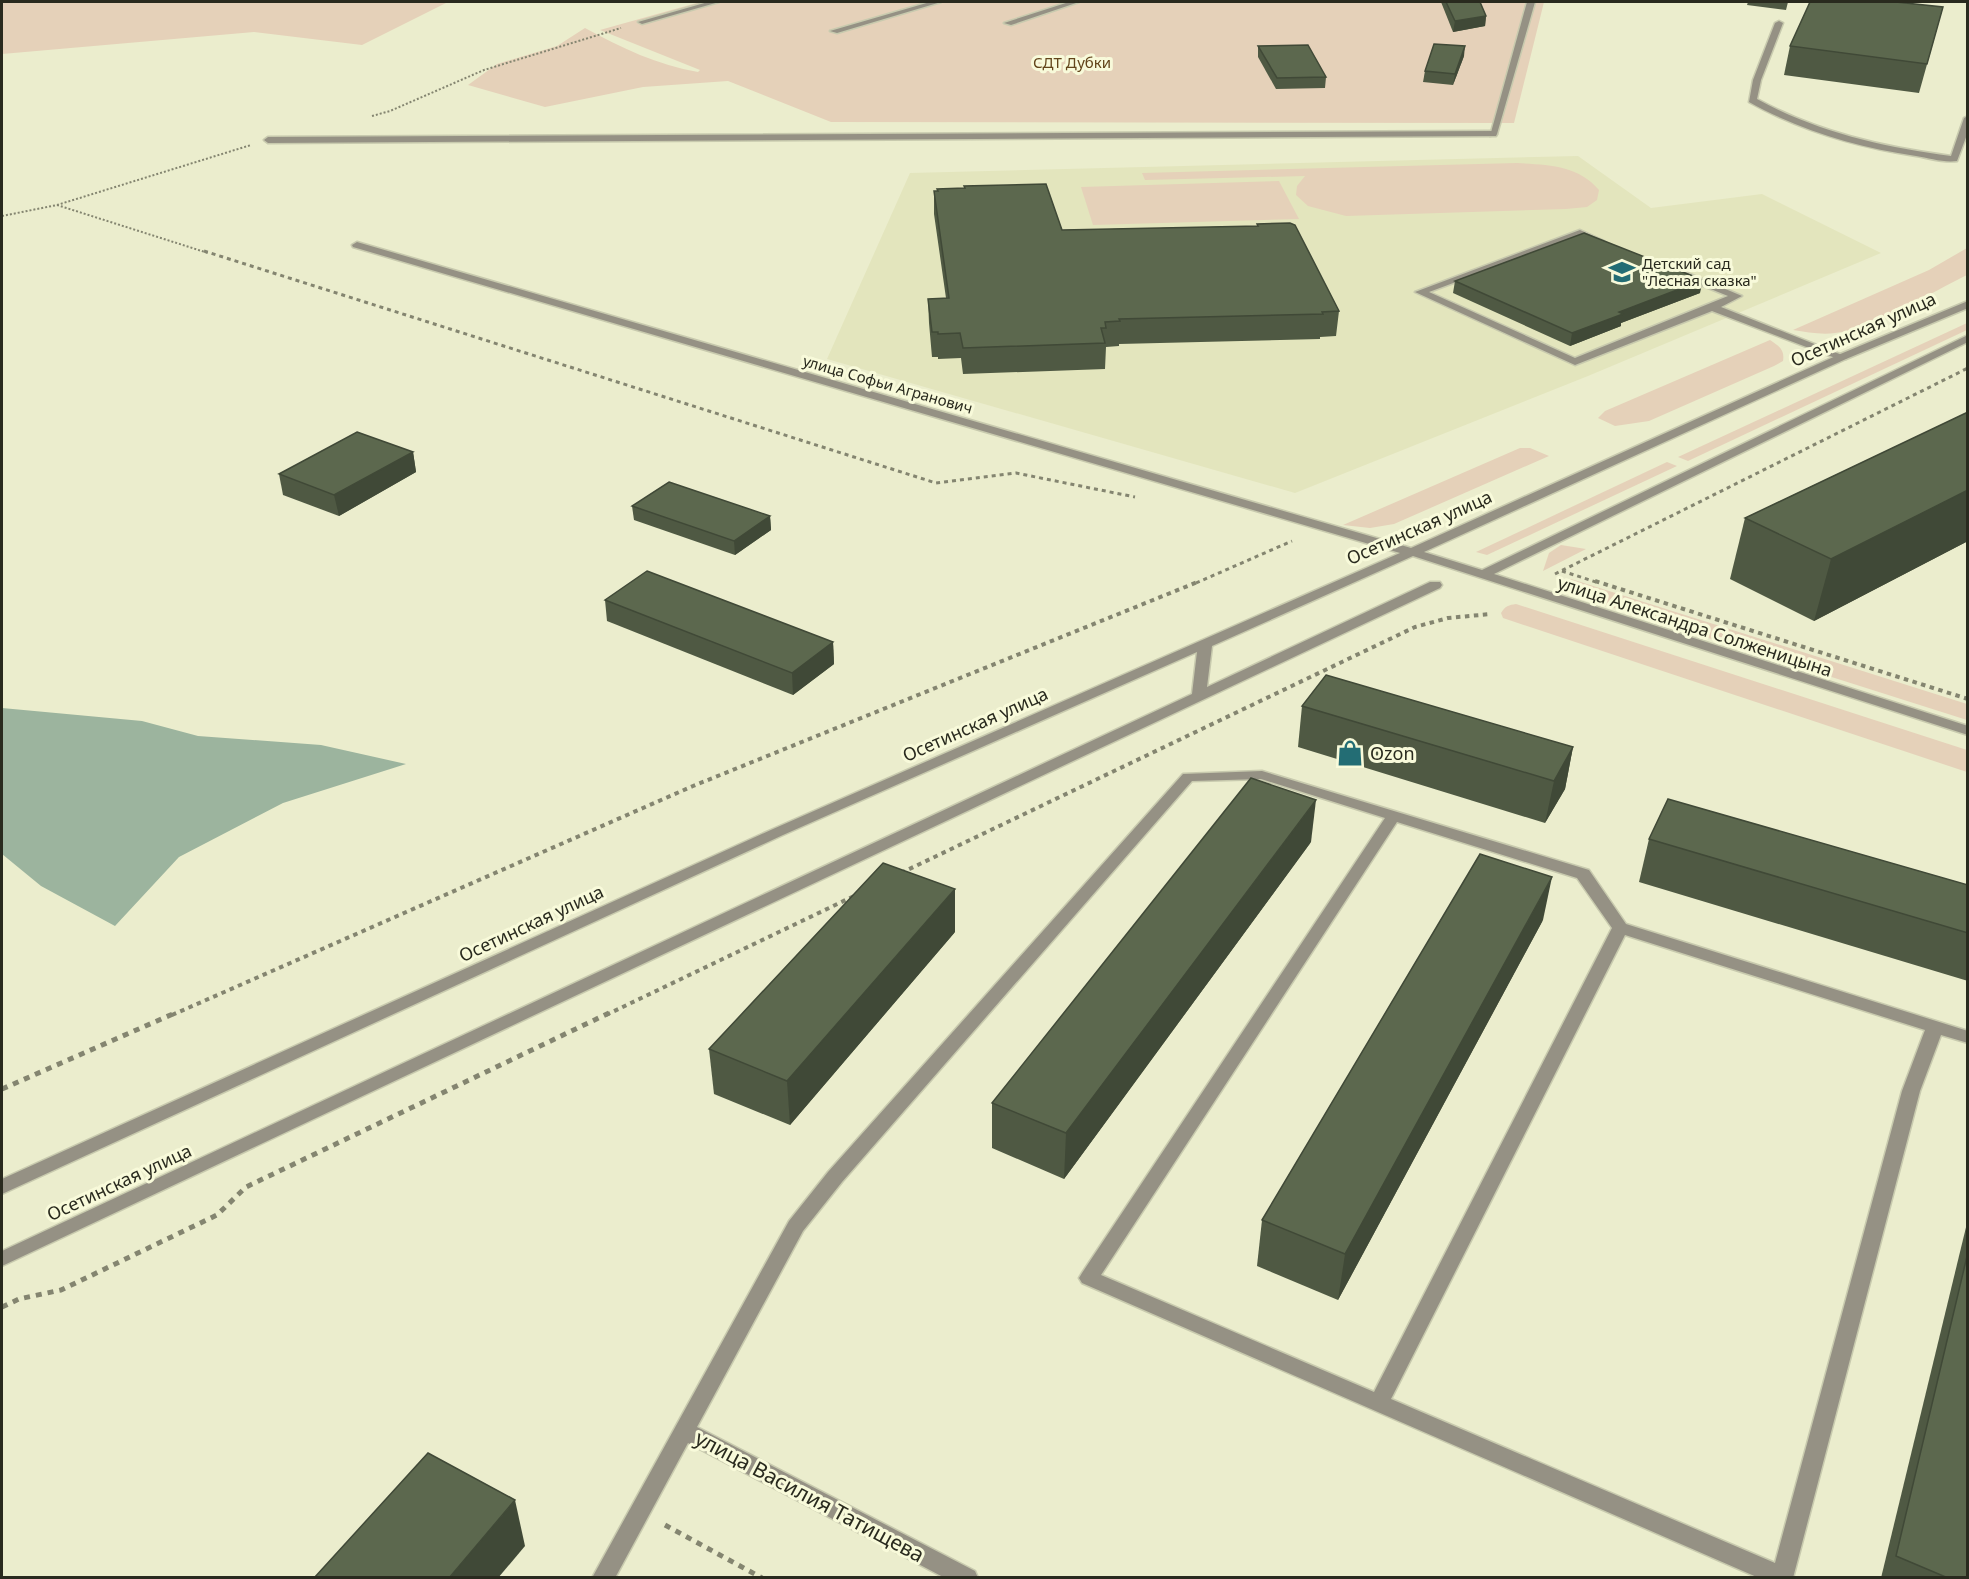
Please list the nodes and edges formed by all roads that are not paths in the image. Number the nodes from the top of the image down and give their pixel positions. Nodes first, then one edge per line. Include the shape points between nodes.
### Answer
1 (715, 2) edge
2 (937, 2) edge
3 (1075, 2) edge
4 (1531, 2) edge
5 (642, 22) dead end
6 (1008, 23) dead end
7 (1779, 23) dead end
8 (834, 31) dead end
9 (1968, 118) edge
10 (268, 140) dead end
11 (1953, 159) junction
12 (1968, 161) edge
13 (357, 245) dead end
14 (1611, 246) edge
15 (1674, 271) edge
16 (1968, 304) edge
17 (1712, 307) junction
18 (1968, 338) edge
19 (1842, 357) junction
20 (1412, 552) junction
21 (1482, 575) junction
22 (1435, 585) dead end
23 (1205, 643) junction
24 (1199, 697) junction
25 (1968, 732) edge
26 (1394, 815) junction
27 (1620, 928) junction
28 (1935, 1027) junction
29 (1968, 1037) edge
30 (2, 1187) edge
31 (2, 1258) edge
32 (1378, 1402) junction
33 (685, 1431) junction
34 (603, 1578) edge
35 (967, 1578) edge

1 - 5 street
2 - 8 street
3 - 6 street
4 - 10 street via 1492,134
7 - 11 street via 1752,100 1774,114 1823,131 1878,146
9 - 11 street
11 - 12 street
13 - 20 street, улица Софьи Агранович
14 - 17 street via 1580,233 1420,292 1575,362
15 - 17 street via 1737,296
16 - 19 street, Осетинская улица
17 - 19 street
18 - 21 street
19 - 20 street, Осетинская улица
20 - 21 street, улица Александра Солженицына
20 - 23 street, Осетинская улица
21 - 25 street, улица Александра Солженицына
22 - 24 street, Осетинская улица
23 - 24 street
23 - 30 street, Осетинская улица via 756,842
24 - 31 street, Осетинская улица
26 - 27 street via 1583,874
26 - 32 street via 1089,1278
26 - 33 street via 1262,775 1188,777 796,1226
27 - 28 street
27 - 32 street
28 - 29 street
28 - 32 street via 1911,1091 1782,1577
33 - 34 street
33 - 35 street, улица Василия Татищева

